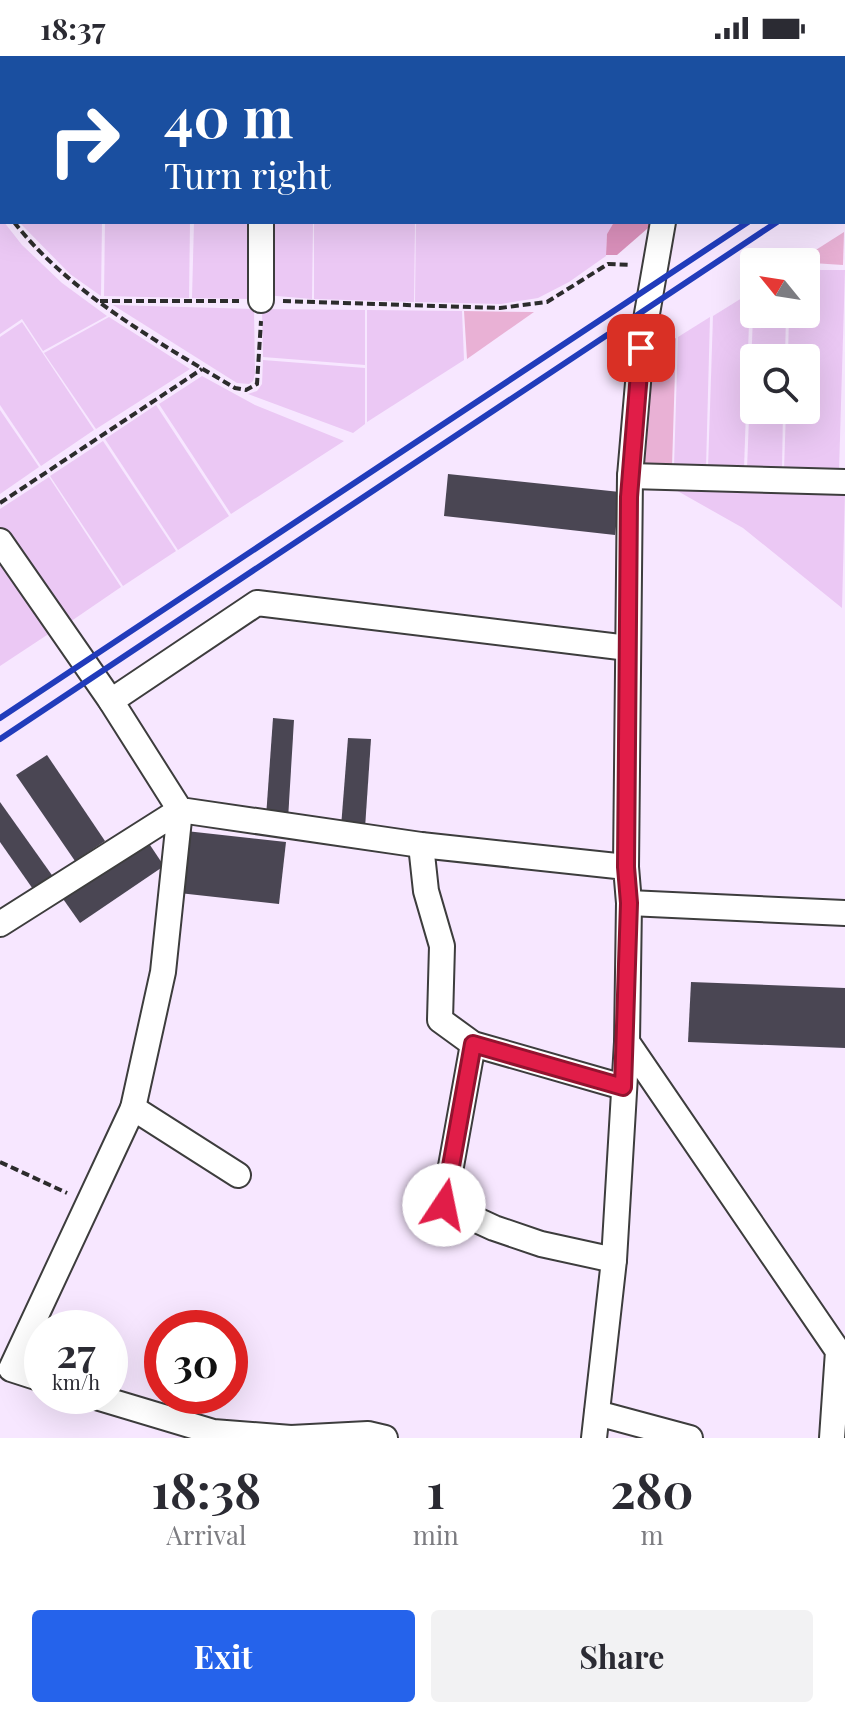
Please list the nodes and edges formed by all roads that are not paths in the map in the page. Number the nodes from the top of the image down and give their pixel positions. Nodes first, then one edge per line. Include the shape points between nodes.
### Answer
1 (837, 56) edge
2 (845, 56) edge
3 (261, 224) edge
4 (661, 232) edge
5 (261, 300) road end
6 (630, 476) junction
7 (845, 482) edge
8 (0, 541) edge
9 (628, 648) junction
10 (111, 701) junction
11 (180, 810) junction
12 (421, 845) junction
13 (626, 867) junction
14 (629, 903) junction
15 (845, 913) edge
16 (0, 924) edge
17 (627, 1042) junction
18 (473, 1044) junction
19 (623, 1087) junction
20 (133, 1108) junction
21 (238, 1175) dead end
22 (614, 1260) junction
23 (39, 1310) edge
24 (24, 1341) edge
25 (841, 1351) edge
26 (24, 1373) edge
27 (128, 1406) edge
28 (597, 1413) junction
29 (385, 1438) edge
30 (594, 1438) edge
31 (690, 1438) edge
32 (832, 1438) edge

1 - 2 street
3 - 5 street
4 - 6 street via 641,348
6 - 7 street
6 - 9 street
8 - 10 street
9 - 10 street via 257,603
9 - 13 street
10 - 11 street
11 - 12 street
11 - 16 street
11 - 20 street via 163,972
12 - 13 street
12 - 18 street via 426,891 442,946 440,1020
13 - 14 street
14 - 15 street
14 - 17 street
17 - 19 street
17 - 25 street
18 - 19 street
18 - 22 street via 444,1205 517,1236
19 - 22 street
20 - 21 street
20 - 23 street
22 - 28 street
24 - 26 street via 11,1369
25 - 32 street
27 - 29 street via 213,1432
28 - 30 street
28 - 31 street

